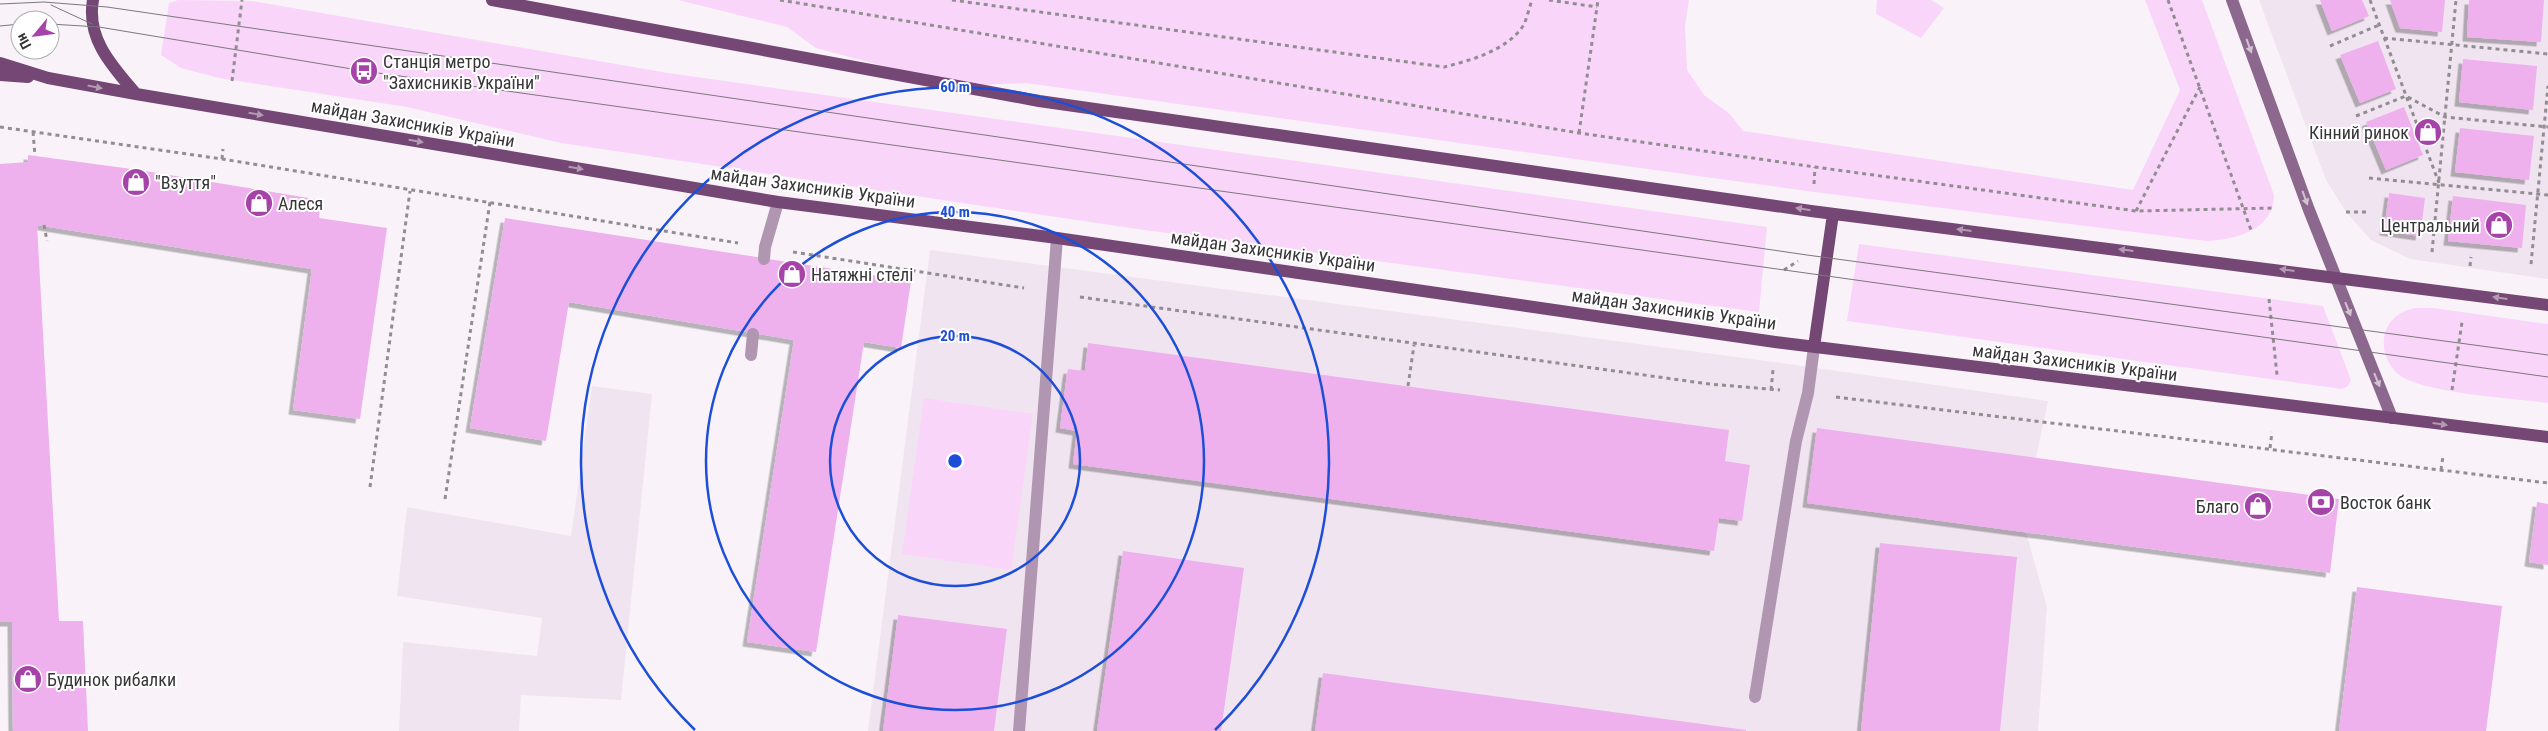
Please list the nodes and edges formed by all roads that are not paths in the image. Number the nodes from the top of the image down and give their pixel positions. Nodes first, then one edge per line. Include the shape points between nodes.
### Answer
1 (93, 0) edge
2 (492, 0) edge
3 (2232, 0) edge
4 (0, 63) edge
5 (0, 75) edge
6 (48, 78) junction
7 (136, 94) junction
8 (778, 202) junction
9 (1833, 214) junction
10 (1057, 238) junction
11 (765, 253) road end
12 (2335, 277) junction
13 (2548, 305) edge
14 (753, 334) dead end
15 (1814, 347) junction
16 (751, 355) dead end
17 (2392, 418) junction
18 (2548, 437) edge
19 (1755, 697) dead end
20 (1019, 731) edge

1 - 7 main road via 92,16 98,44
9 -> 2 main road via 1039,101
3 -> 12 main road
4 - 6 main road, майдан Захисників України
5 - 6 main road
6 -> 7 main road, майдан Захисників України
7 -> 8 main road, майдан Захисників України
8 - 10 main road, майдан Захисників України
8 - 11 lane
12 -> 9 main road
9 - 15 main road
10 - 15 main road, майдан Захисників України
10 - 20 lane
13 -> 12 main road
12 -> 17 main road
14 - 16 lane
15 - 17 main road, майдан Захисників України
15 - 19 lane
17 -> 18 main road, майдан Захисників України

